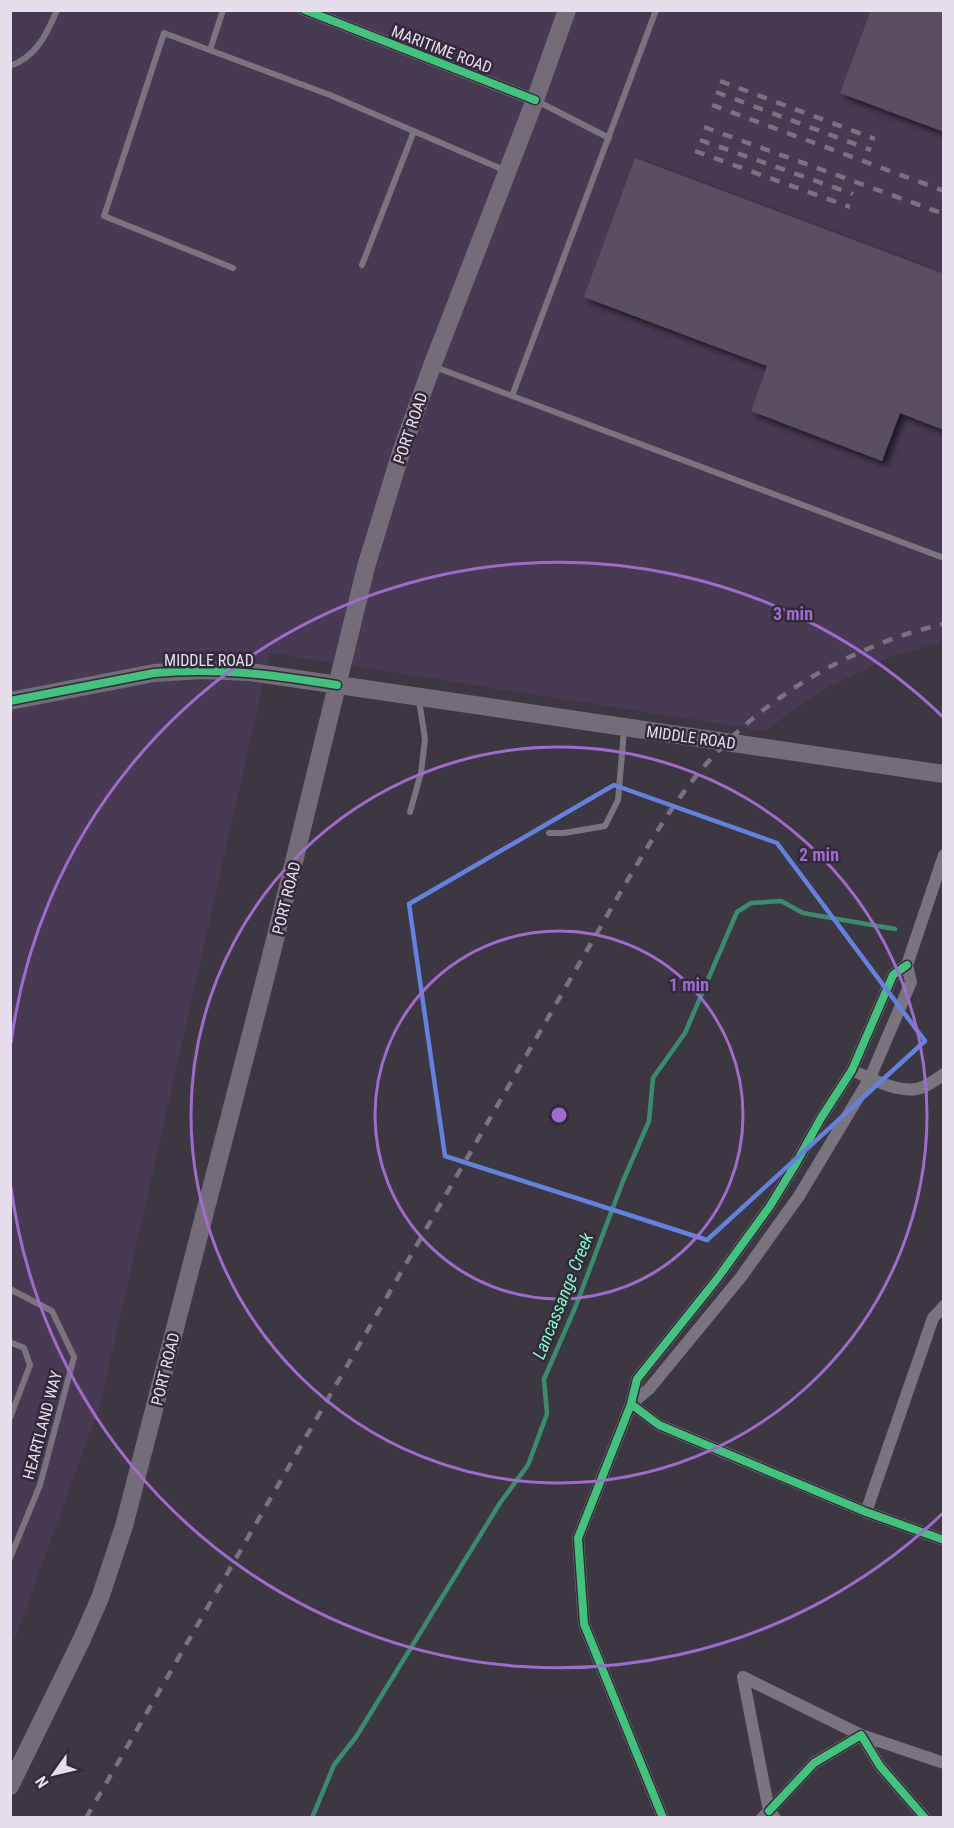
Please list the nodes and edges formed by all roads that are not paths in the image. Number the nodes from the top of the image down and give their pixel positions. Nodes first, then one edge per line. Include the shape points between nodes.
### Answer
1 (57, 10) edge
2 (223, 10) edge
3 (305, 10) edge
4 (567, 10) edge
5 (656, 10) edge
6 (210, 50) junction
7 (10, 66) edge
8 (535, 100) junction
9 (414, 131) junction
10 (609, 138) junction
11 (508, 171) junction
12 (362, 265) dead end
13 (233, 268) dead end
14 (432, 366) junction
15 (512, 396) junction
16 (944, 558) edge
17 (337, 685) junction
18 (418, 697) junction
19 (10, 701) edge
20 (624, 727) junction
21 (944, 774) edge
22 (410, 812) dead end
23 (549, 833) dead end
24 (944, 855) edge
25 (907, 965) junction
26 (852, 1070) junction
27 (944, 1074) edge
28 (870, 1078) junction
29 (10, 1289) edge
30 (944, 1306) edge
31 (10, 1342) edge
32 (631, 1404) junction
33 (10, 1418) edge
34 (866, 1512) junction
35 (944, 1540) edge
36 (10, 1558) edge
37 (861, 1735) junction
38 (944, 1763) edge
39 (10, 1786) edge
40 (769, 1815) edge
41 (663, 1818) edge
42 (925, 1818) edge

1 - 7 lane via 47,34 35,49
2 - 6 lane
3 - 8 street, MARITIME ROAD
4 - 8 main road, PORT ROAD
5 - 10 lane
6 - 9 lane
6 - 13 lane via 164,33 104,216
8 - 10 lane
8 - 11 main road, PORT ROAD
9 - 11 lane
9 - 12 lane
10 - 15 lane
11 - 14 main road, PORT ROAD
14 - 15 lane
14 - 17 main road, PORT ROAD via 373,546
15 - 16 lane
17 - 18 main road, MIDDLE ROAD
17 - 19 main road, MIDDLE ROAD via 250,672 178,671
17 - 39 main road, PORT ROAD via 270,964 124,1526 100,1598
18 - 20 main road, MIDDLE ROAD
18 - 22 lane via 425,739
20 - 21 main road, MIDDLE ROAD
20 - 23 lane via 618,800 604,826
24 - 25 street
25 - 26 street via 893,975
25 - 28 street via 911,982
26 - 28 street
26 - 32 street via 770,1206 637,1379
27 - 28 street via 922,1088 908,1091
28 - 32 street via 799,1196 741,1277 649,1389
29 - 36 lane, HEARTLAND WAY via 52,1311 74,1357 40,1485
30 - 34 street via 933,1318
31 - 33 lane via 24,1348 30,1365
32 - 34 street via 659,1425
32 - 41 street via 578,1538 583,1614
34 - 35 street
37 - 38 street
37 - 40 street via 814,1763
37 - 40 street via 743,1677
37 - 42 street via 880,1766

